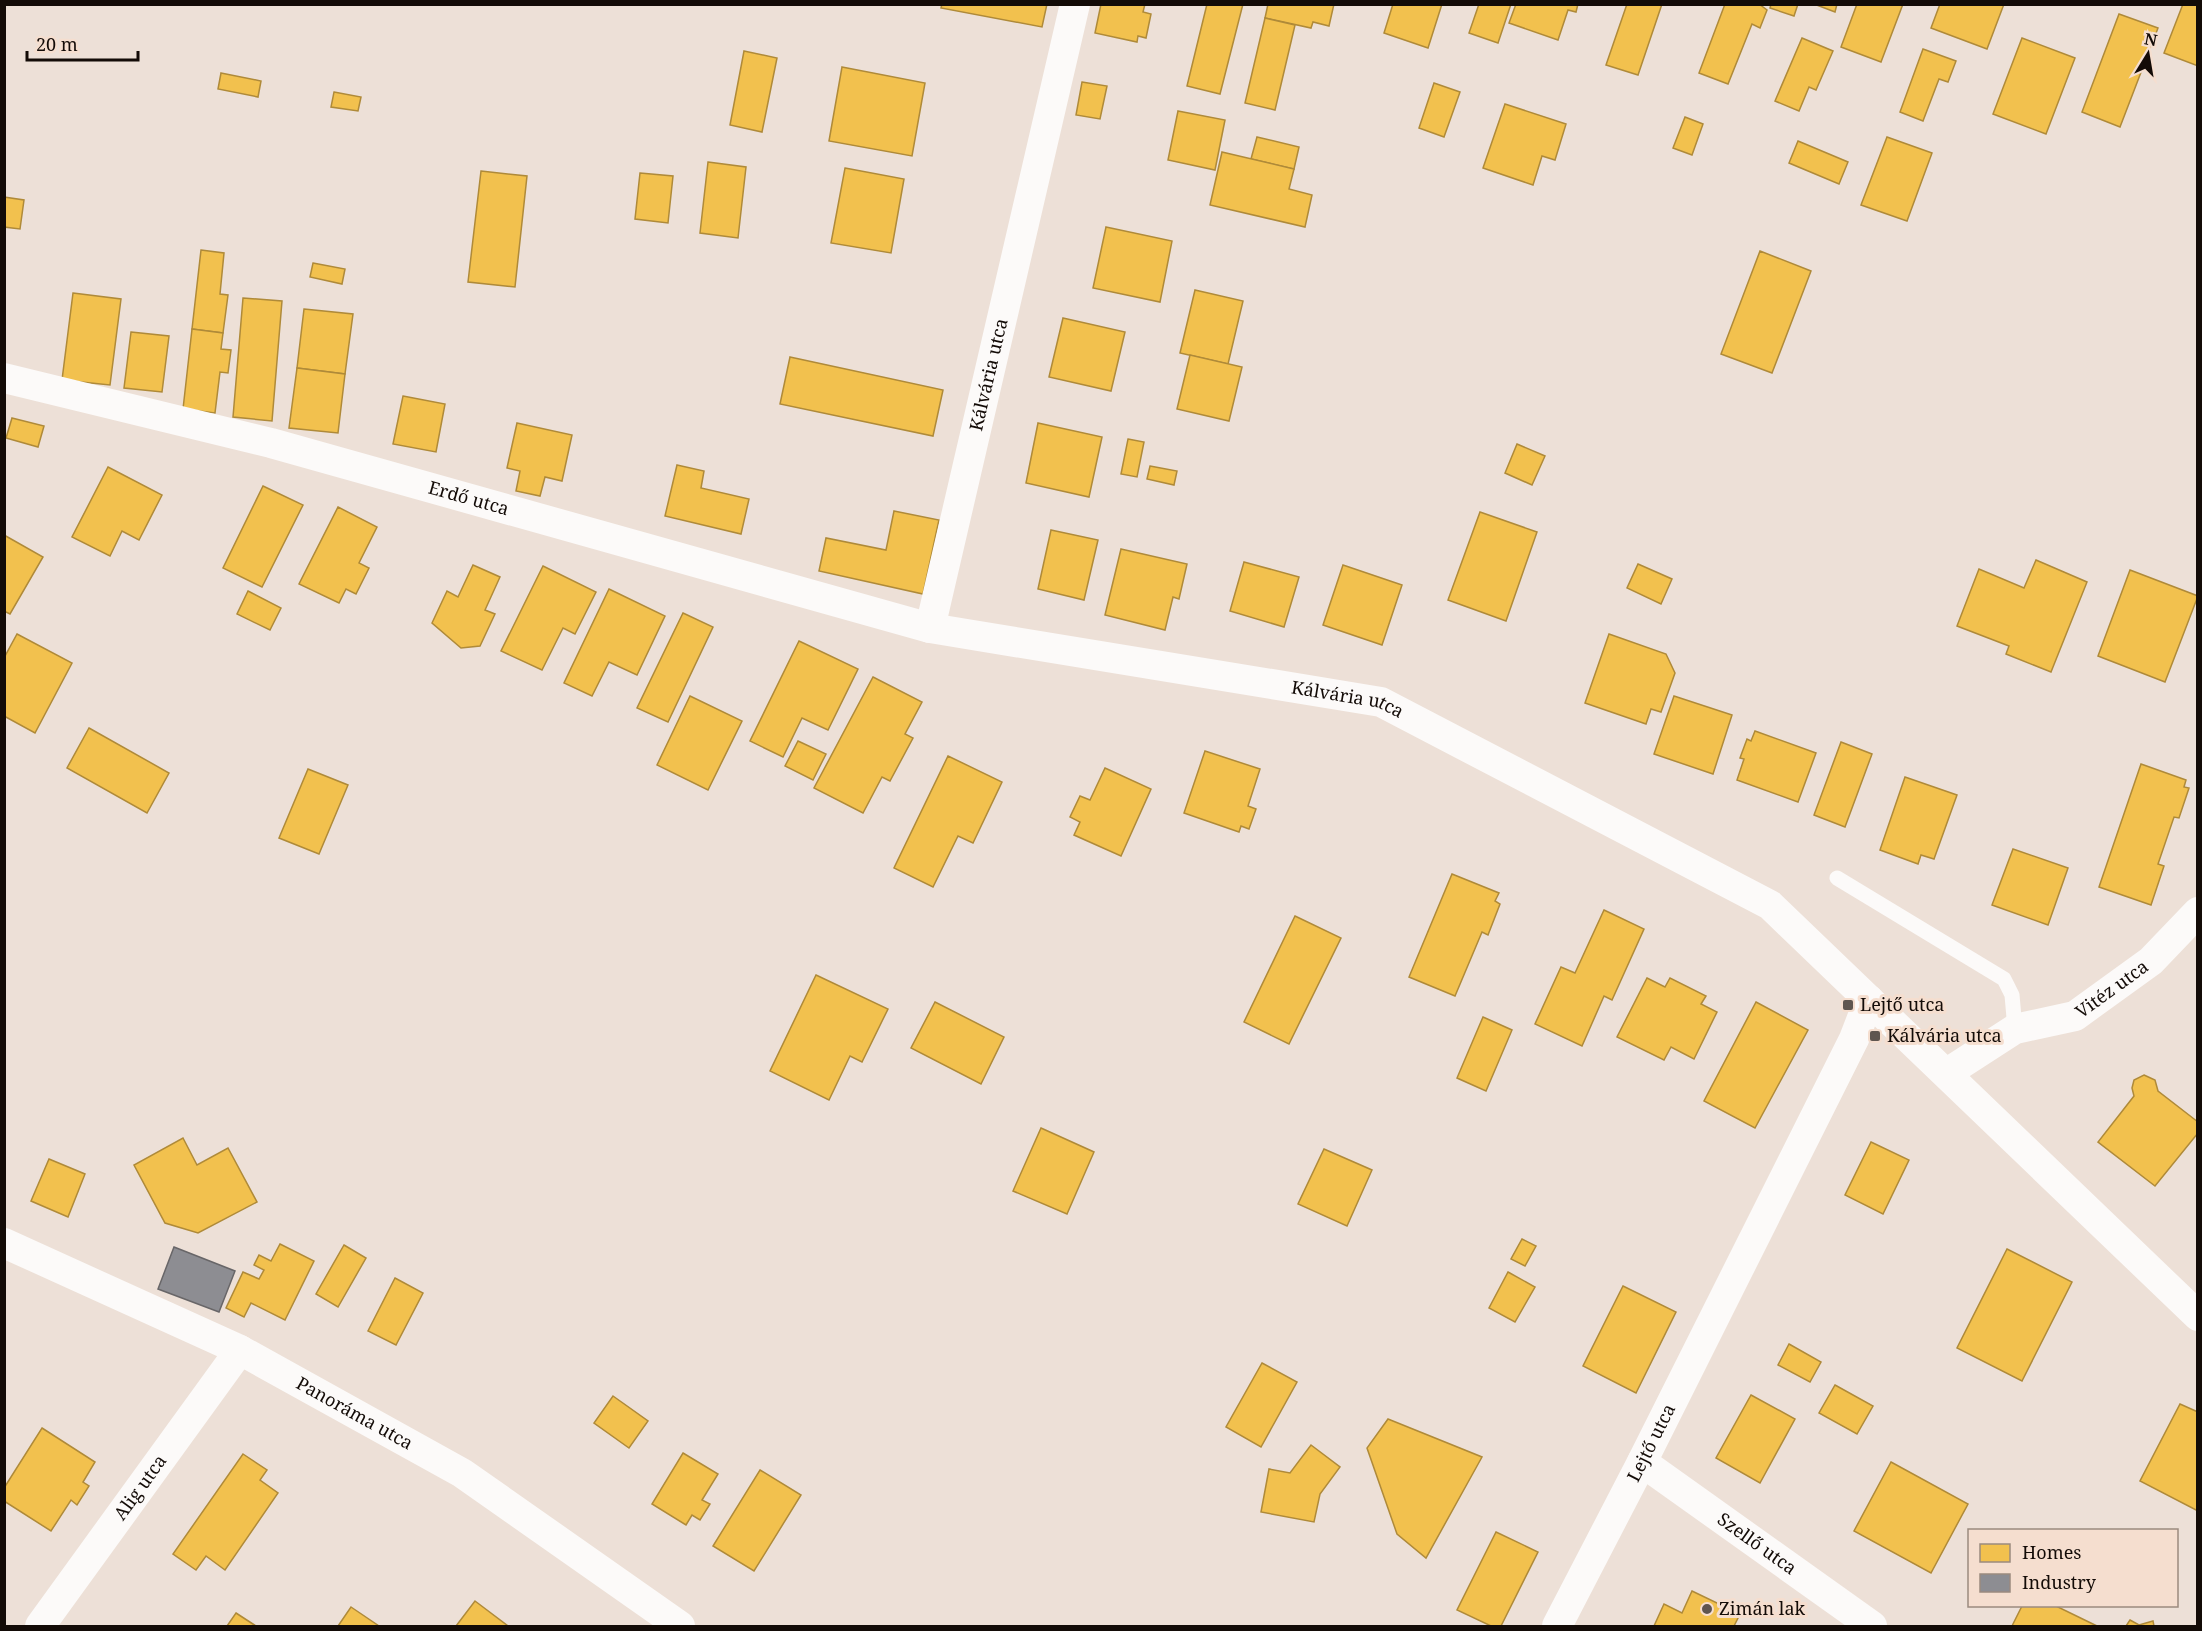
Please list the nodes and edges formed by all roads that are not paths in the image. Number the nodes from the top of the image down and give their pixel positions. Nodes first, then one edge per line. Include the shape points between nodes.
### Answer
1 (1075, 4) edge
2 (4, 378) edge
3 (930, 628) junction
4 (1837, 878) dead end
5 (2198, 912) edge
6 (1869, 1000) junction
7 (2015, 1029) junction
8 (1947, 1073) junction
9 (4, 1243) edge
10 (2198, 1316) edge
11 (240, 1350) junction
12 (1642, 1462) junction
13 (40, 1626) edge
14 (680, 1626) edge
15 (1557, 1626) edge
16 (1872, 1626) edge

1 - 3 street, Kálvária utca
2 - 3 street, Erdő utca via 271,444
3 - 6 street, Kálvária utca via 1381,702 1770,905
4 - 7 lane via 2004,979 2012,996
5 - 7 street, Vitéz utca via 2151,962 2075,1016
6 - 8 street, Kálvária utca
6 - 12 street, Lejtő utca via 1854,1039
7 - 8 street, Vitéz utca
8 - 10 street, Kálvária utca
9 - 11 street, Panoráma utca
11 - 13 street, Alig utca
11 - 14 street, Panoráma utca via 462,1473
12 - 15 street, Lejtő utca
12 - 16 street, Szellő utca

